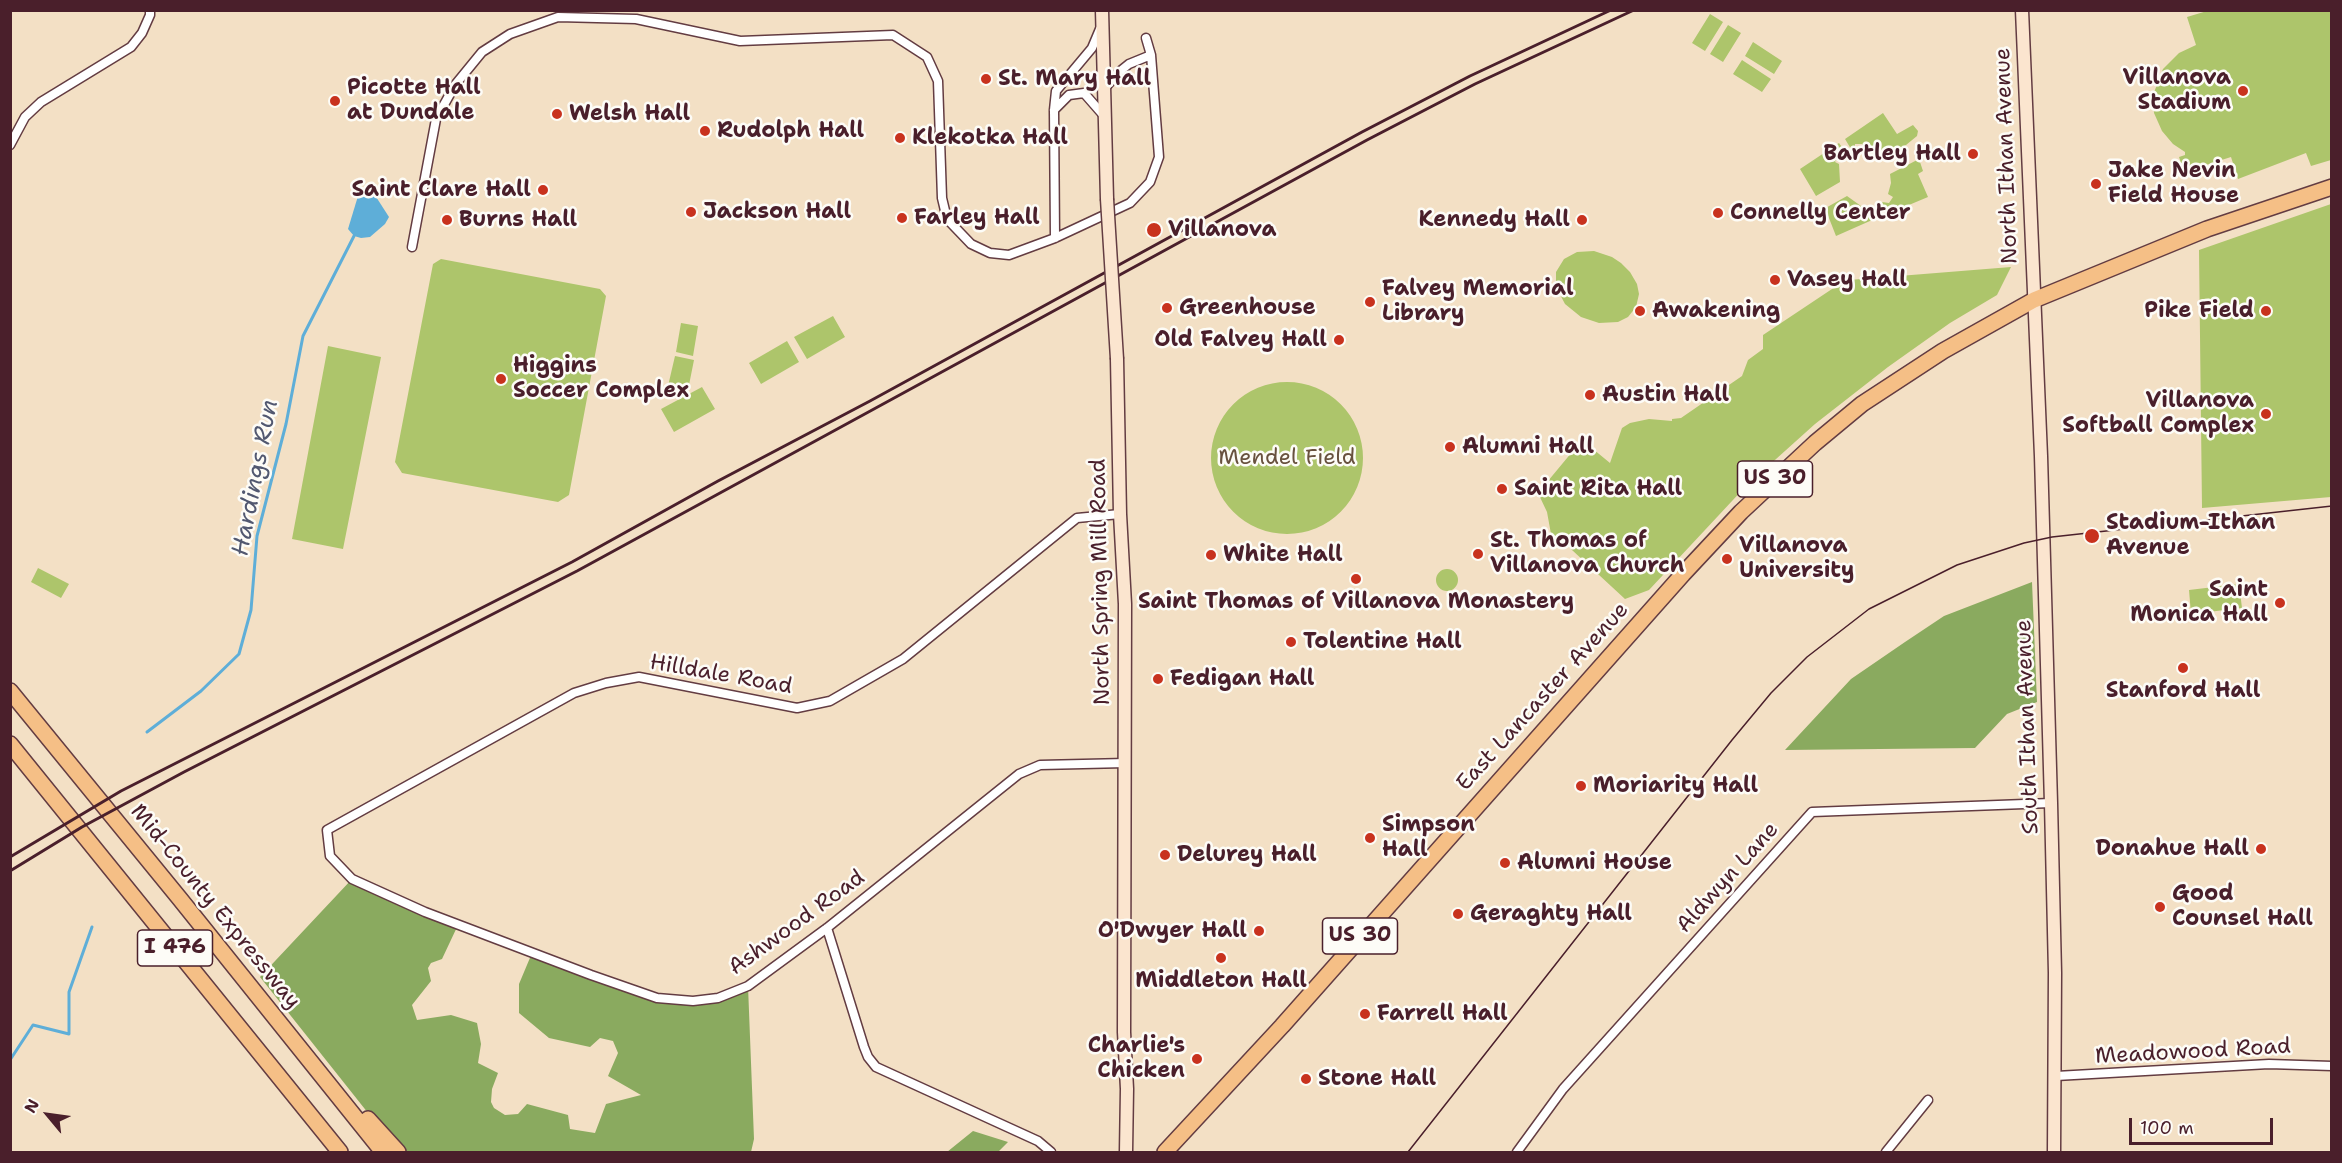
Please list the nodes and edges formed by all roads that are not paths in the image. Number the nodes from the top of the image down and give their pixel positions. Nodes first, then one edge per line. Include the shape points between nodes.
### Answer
1 (150, 10) edge
2 (2022, 10) edge
3 (1102, 16) edge
4 (1146, 38) dead end
5 (1151, 55) junction
6 (1103, 89) junction
7 (1054, 110) junction
8 (1105, 117) junction
9 (10, 145) edge
10 (2331, 187) edge
11 (1055, 238) junction
12 (412, 247) dead end
13 (2034, 300) junction
14 (1120, 514) junction
15 (10, 691) edge
16 (10, 744) edge
17 (1126, 763) junction
18 (2051, 803) junction
19 (327, 830) joint
20 (827, 928) junction
21 (313, 1064) junction
22 (2331, 1066) edge
23 (2056, 1076) junction
24 (1928, 1100) dead end
25 (340, 1152) edge
26 (383, 1152) edge
27 (398, 1152) edge
28 (1051, 1152) edge
29 (1126, 1152) edge
30 (1165, 1152) edge
31 (1517, 1152) edge
32 (1886, 1152) edge
33 (2054, 1152) edge

1 - 9 street via 142,33 130,46 41,102 25,117
2 - 13 street, North Ithan Avenue
3 - 6 street, North Spring Mill Road
3 - 7 street via 1092,48 1056,91
4 - 5 street
5 - 6 street via 1129,64
5 - 11 street via 1159,157 1150,182 1130,203
6 - 8 street, North Spring Mill Road
7 - 8 street via 1069,95 1084,93
7 - 11 street
8 - 14 street, North Spring Mill Road, bridge
10 - 13 highway, East Lancaster Avenue / US 30 via 2207,229
11 - 12 street via 1010,255 990,253 971,244 947,219 942,198 938,81 927,57 893,34 740,40 636,19 558,17 510,34 482,52 454,85 436,119
13 - 18 street, South Ithan Avenue
13 - 30 highway, East Lancaster Avenue / US 30 via 1943,351 1863,404 1741,512
14 - 17 street, North Spring Mill Road
14 - 19 street, Hilldale Road via 1077,518 903,659 830,700 797,708 639,677 606,683 574,693
15 - 21 highway, Mid-County Expressway / I 476
16 - 25 highway, I 476
17 - 20 street, Ashwood Road via 1040,765 1019,774
17 - 29 street, North Spring Mill Road
18 - 23 street, South Ithan Avenue
18 - 31 street, Aldwyn Lane via 1812,812 1563,1089
19 - 20 street, Ashwood Road via 330,856 352,879 425,912 657,998 718,998 748,986
20 - 28 street via 864,1047 876,1067 1038,1141
21 - 26 highway, Mid-County Expressway / I 476
21 - 27 highway
22 - 23 street, Meadowood Road via 2269,1064
23 - 33 street, South Ithan Avenue
24 - 32 street

